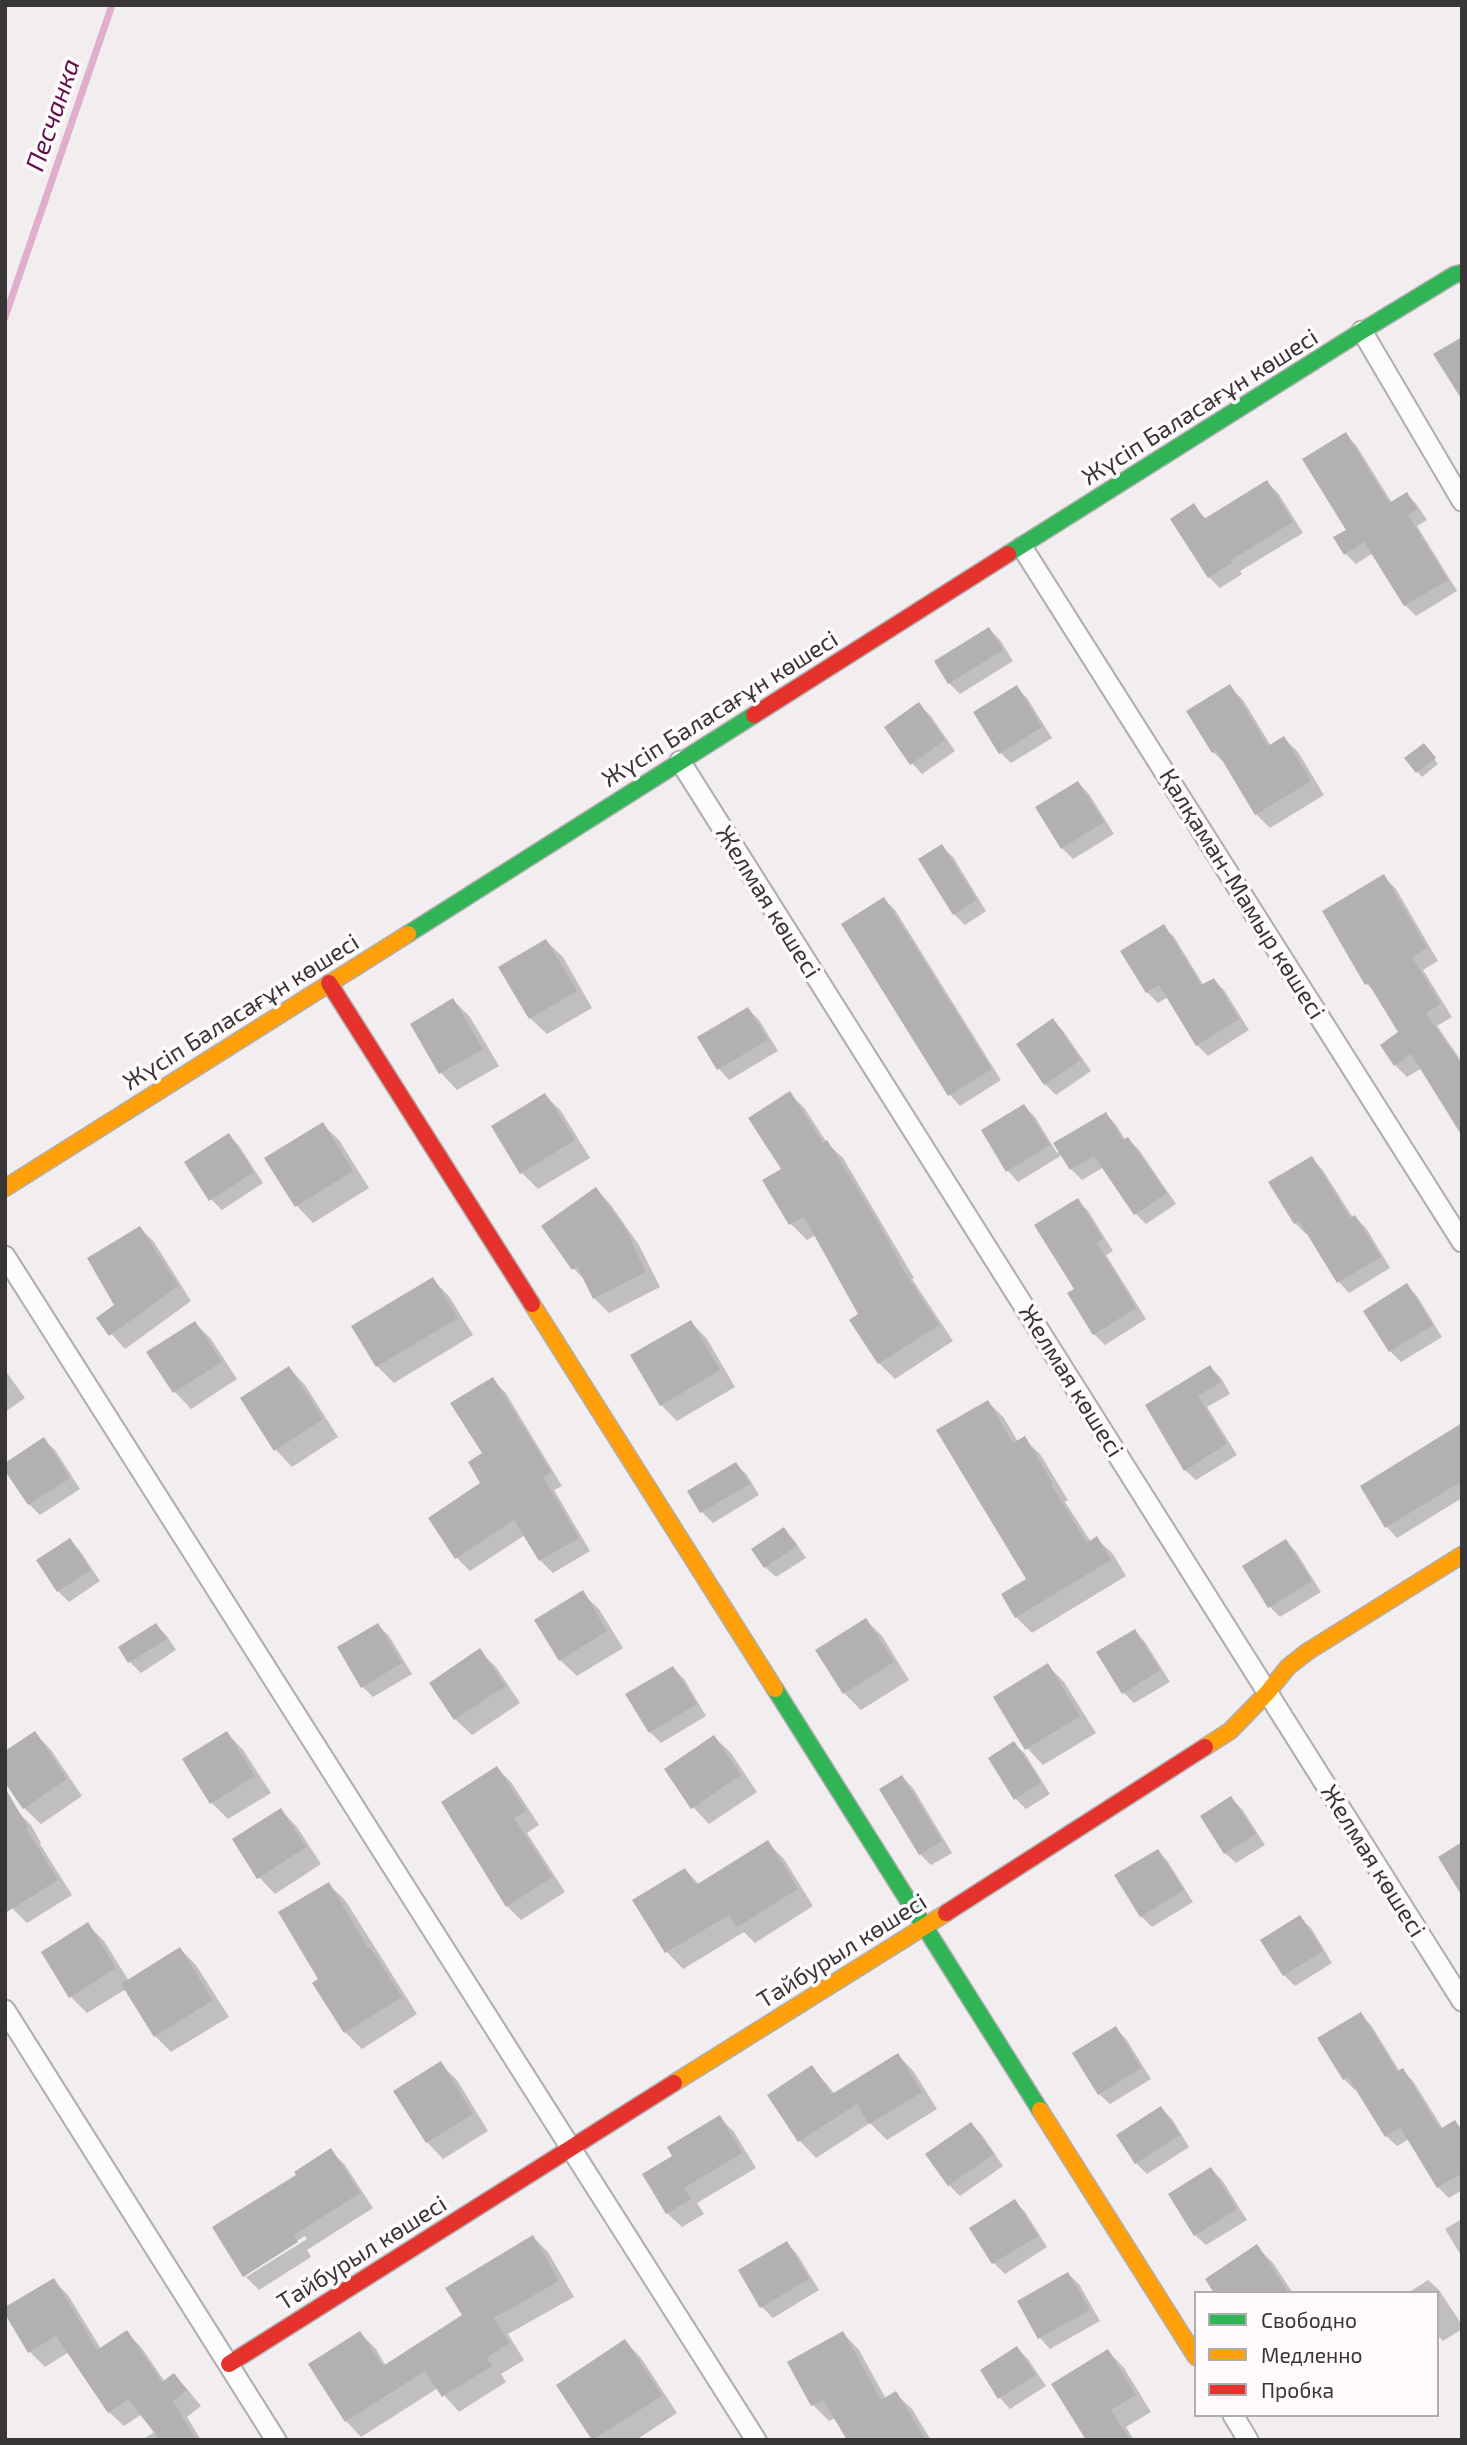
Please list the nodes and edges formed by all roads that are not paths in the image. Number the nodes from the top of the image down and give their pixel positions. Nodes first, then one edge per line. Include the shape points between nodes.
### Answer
1 (1462, 273) edge
2 (1362, 331) junction
3 (1462, 501) edge
4 (1022, 547) junction
5 (680, 761) junction
6 (328, 984) junction
7 (5, 1188) edge
8 (1462, 1242) edge
9 (5, 1256) edge
10 (1462, 1555) edge
11 (1268, 1693) junction
12 (925, 1927) junction
13 (1462, 2001) edge
14 (5, 2010) edge
15 (571, 2147) junction
16 (1194, 2354) edge
17 (229, 2364) junction
18 (1234, 2417) edge
19 (276, 2440) edge
20 (756, 2440) edge
21 (1248, 2440) edge

1 - 2 street, Жүсіп Баласағұн көшесі
2 - 3 street
2 - 4 street, Жүсіп Баласағұн көшесі
4 - 5 street, Жүсіп Баласағұн көшесі
4 - 8 street, Қалқаман-Мамыр көшесі
5 - 6 street, Жүсіп Баласағұн көшесі
5 - 11 street, Желмая көшесі
6 - 7 street, Жүсіп Баласағұн көшесі
6 - 12 street
9 - 15 street
10 - 11 street, Тайбурыл көшесі via 1307,1652
11 - 12 street, Тайбурыл көшесі via 1230,1731
11 - 13 street, Желмая көшесі
12 - 15 street, Тайбурыл көшесі
12 - 16 street
14 - 17 street
15 - 17 street, Тайбурыл көшесі
15 - 20 street
17 - 19 street
18 - 21 street

